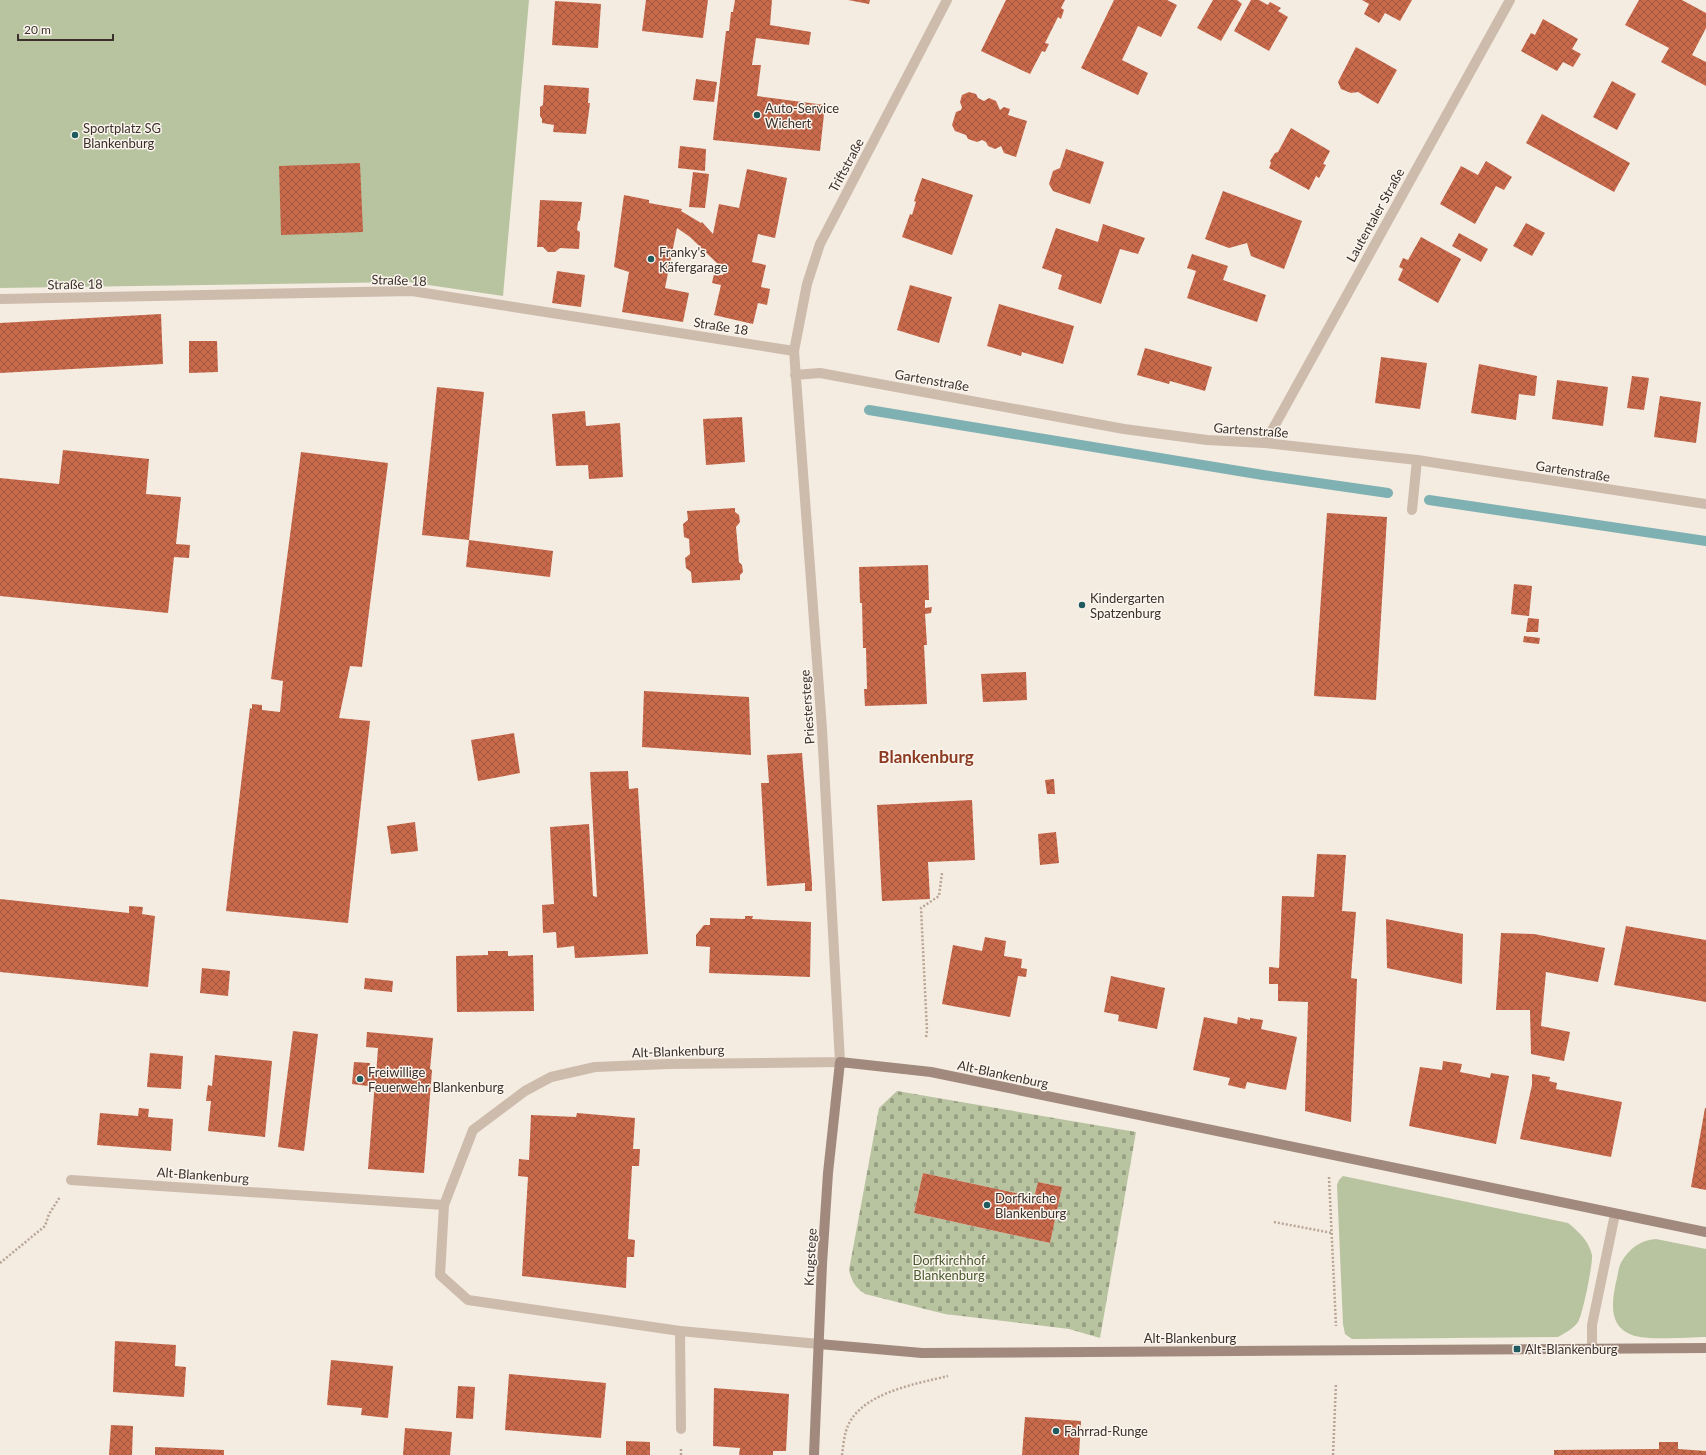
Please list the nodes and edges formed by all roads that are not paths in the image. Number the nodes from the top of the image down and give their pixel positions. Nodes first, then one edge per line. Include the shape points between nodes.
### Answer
1 (947, 0) edge
2 (1510, 0) edge
3 (0, 299) edge
4 (794, 351) junction
5 (795, 375) junction
6 (1265, 443) junction
7 (1417, 460) junction
8 (1706, 504) edge
9 (1412, 510) dead end
10 (840, 1062) junction
11 (71, 1180) road end
12 (444, 1205) junction
13 (1615, 1214) junction
14 (1706, 1232) edge
15 (680, 1331) junction
16 (819, 1344) junction
17 (1592, 1348) junction
18 (1706, 1348) edge
19 (681, 1429) dead end
20 (814, 1455) edge

1 - 4 street, Triftstraße via 820,244 807,284
2 - 6 street, Lautentaler Straße
3 - 4 street, Straße 18 via 412,291
4 - 5 street, Priesterstege
5 - 6 street, Gartenstraße via 820,373 1124,428 1208,440
5 - 10 street, Priesterstege via 821,714
6 - 7 street, Gartenstraße
7 - 8 street, Gartenstraße
7 - 9 street
10 - 12 street, Alt-Blankenburg via 595,1067 551,1077 525,1091 473,1130
10 - 13 main road, Alt-Blankenburg via 931,1072
10 - 16 main road, Krugstege via 828,1173
11 - 12 street, Alt-Blankenburg
12 - 15 street, Alt-Blankenburg via 440,1275 468,1300
13 - 14 main road, Alt-Blankenburg
13 - 17 street via 1592,1325
15 - 16 street, Alt-Blankenburg
15 - 19 street
16 - 17 main road, Alt-Blankenburg via 922,1353
16 - 20 main road, Krugstege
17 - 18 main road, Alt-Blankenburg

